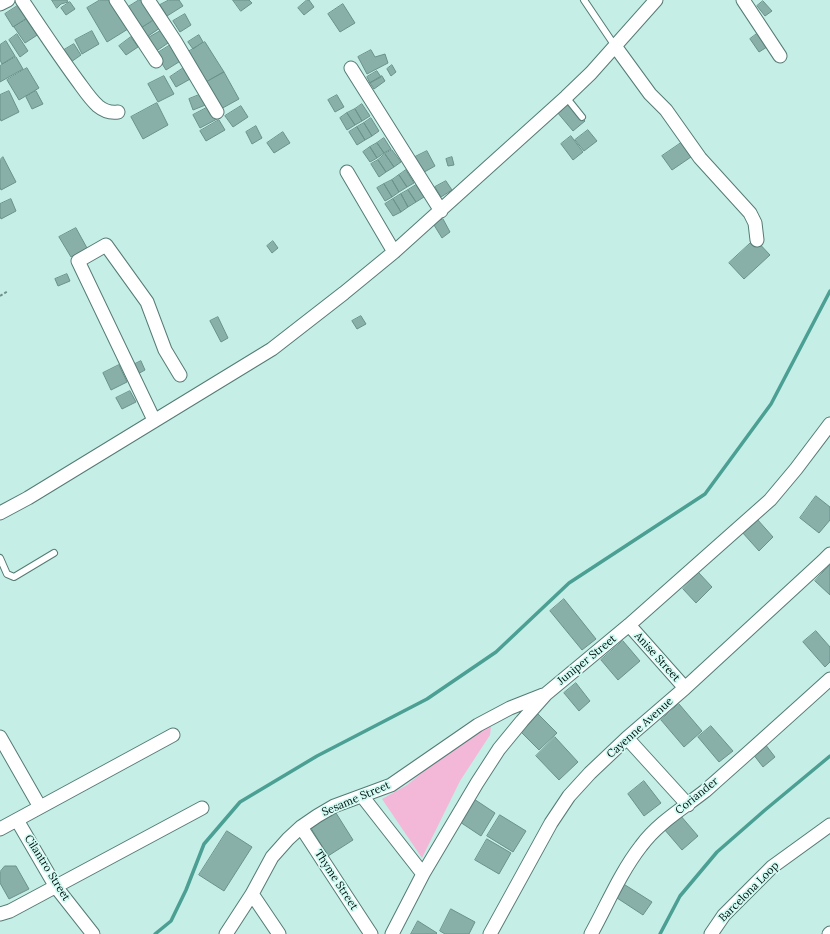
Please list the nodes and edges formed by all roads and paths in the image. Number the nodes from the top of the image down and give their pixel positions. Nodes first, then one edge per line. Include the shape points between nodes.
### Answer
1 (8, 0) edge
2 (22, 0) edge
3 (116, 0) edge
4 (148, 0) edge
5 (584, 0) edge
6 (656, 0) edge
7 (743, 0) edge
8 (0, 4) edge
9 (615, 46) junction
10 (780, 56) dead end
11 (156, 61) dead end
12 (351, 68) dead end
13 (566, 97) junction
14 (118, 112) dead end
15 (218, 112) dead end
16 (582, 118) dead end
17 (347, 172) dead end
18 (441, 211) junction
19 (757, 240) dead end
20 (394, 252) junction
21 (8, 291) dead end
22 (0, 296) edge
23 (180, 375) dead end
24 (154, 420) junction
25 (830, 424) edge
26 (0, 513) edge
27 (54, 553) dead end
28 (830, 554) edge
29 (0, 558) edge
30 (629, 625) junction
31 (830, 679) edge
32 (685, 688) junction
33 (546, 694) junction
34 (174, 735) dead end
35 (627, 738) junction
36 (1, 743) edge
37 (362, 796) junction
38 (688, 805) junction
39 (40, 807) junction
40 (202, 808) dead end
41 (17, 820) junction
42 (302, 827) junction
43 (829, 827) edge
44 (0, 829) edge
45 (423, 874) junction
46 (56, 886) junction
47 (252, 894) junction
48 (0, 914) edge
49 (91, 931) edge
50 (226, 934) edge
51 (279, 934) edge
52 (371, 934) edge
53 (392, 934) edge
54 (490, 934) edge
55 (591, 934) edge
56 (711, 934) edge

1 - 8 street
2 - 14 street via 92,99 104,110
3 - 11 street
4 - 15 street
5 - 9 lane
6 - 9 street
7 - 10 street
9 - 13 street
9 - 19 street via 700,158 750,213
12 - 18 street
13 - 16 lane
13 - 18 street
17 - 20 street
18 - 20 street
20 - 24 street via 272,349
21 - 22 path
23 - 24 street via 165,350 147,302 106,246 78,261
24 - 26 street
25 - 30 street, Juniper Street via 770,500
27 - 29 lane via 14,577 7,574
28 - 32 street, Cayenne Avenue
30 - 32 street, Anise Street
30 - 33 street, Juniper Street
31 - 38 street, Coriander
32 - 35 street, Cayenne Avenue
33 - 37 street, Sesame Street via 510,708 478,726 391,785
33 - 45 street, Juniper Street via 499,749
34 - 39 street
35 - 38 street
35 - 54 street, Cayenne Avenue via 569,796 551,823
36 - 39 street
37 - 42 street, Sesame Street via 334,806
37 - 45 street
38 - 55 street, Coriander via 658,826 640,847
39 - 41 street
40 - 46 street
41 - 44 street
41 - 46 street, Cilantro Street
42 - 47 street, Sesame Street via 272,857
42 - 52 street, Thyme Street
43 - 56 street, Barcelona Loop via 772,866 724,915
45 - 53 street, Juniper Street
46 - 48 street
46 - 49 street, Cilantro Street
47 - 50 street, Sesame Street
47 - 51 street

